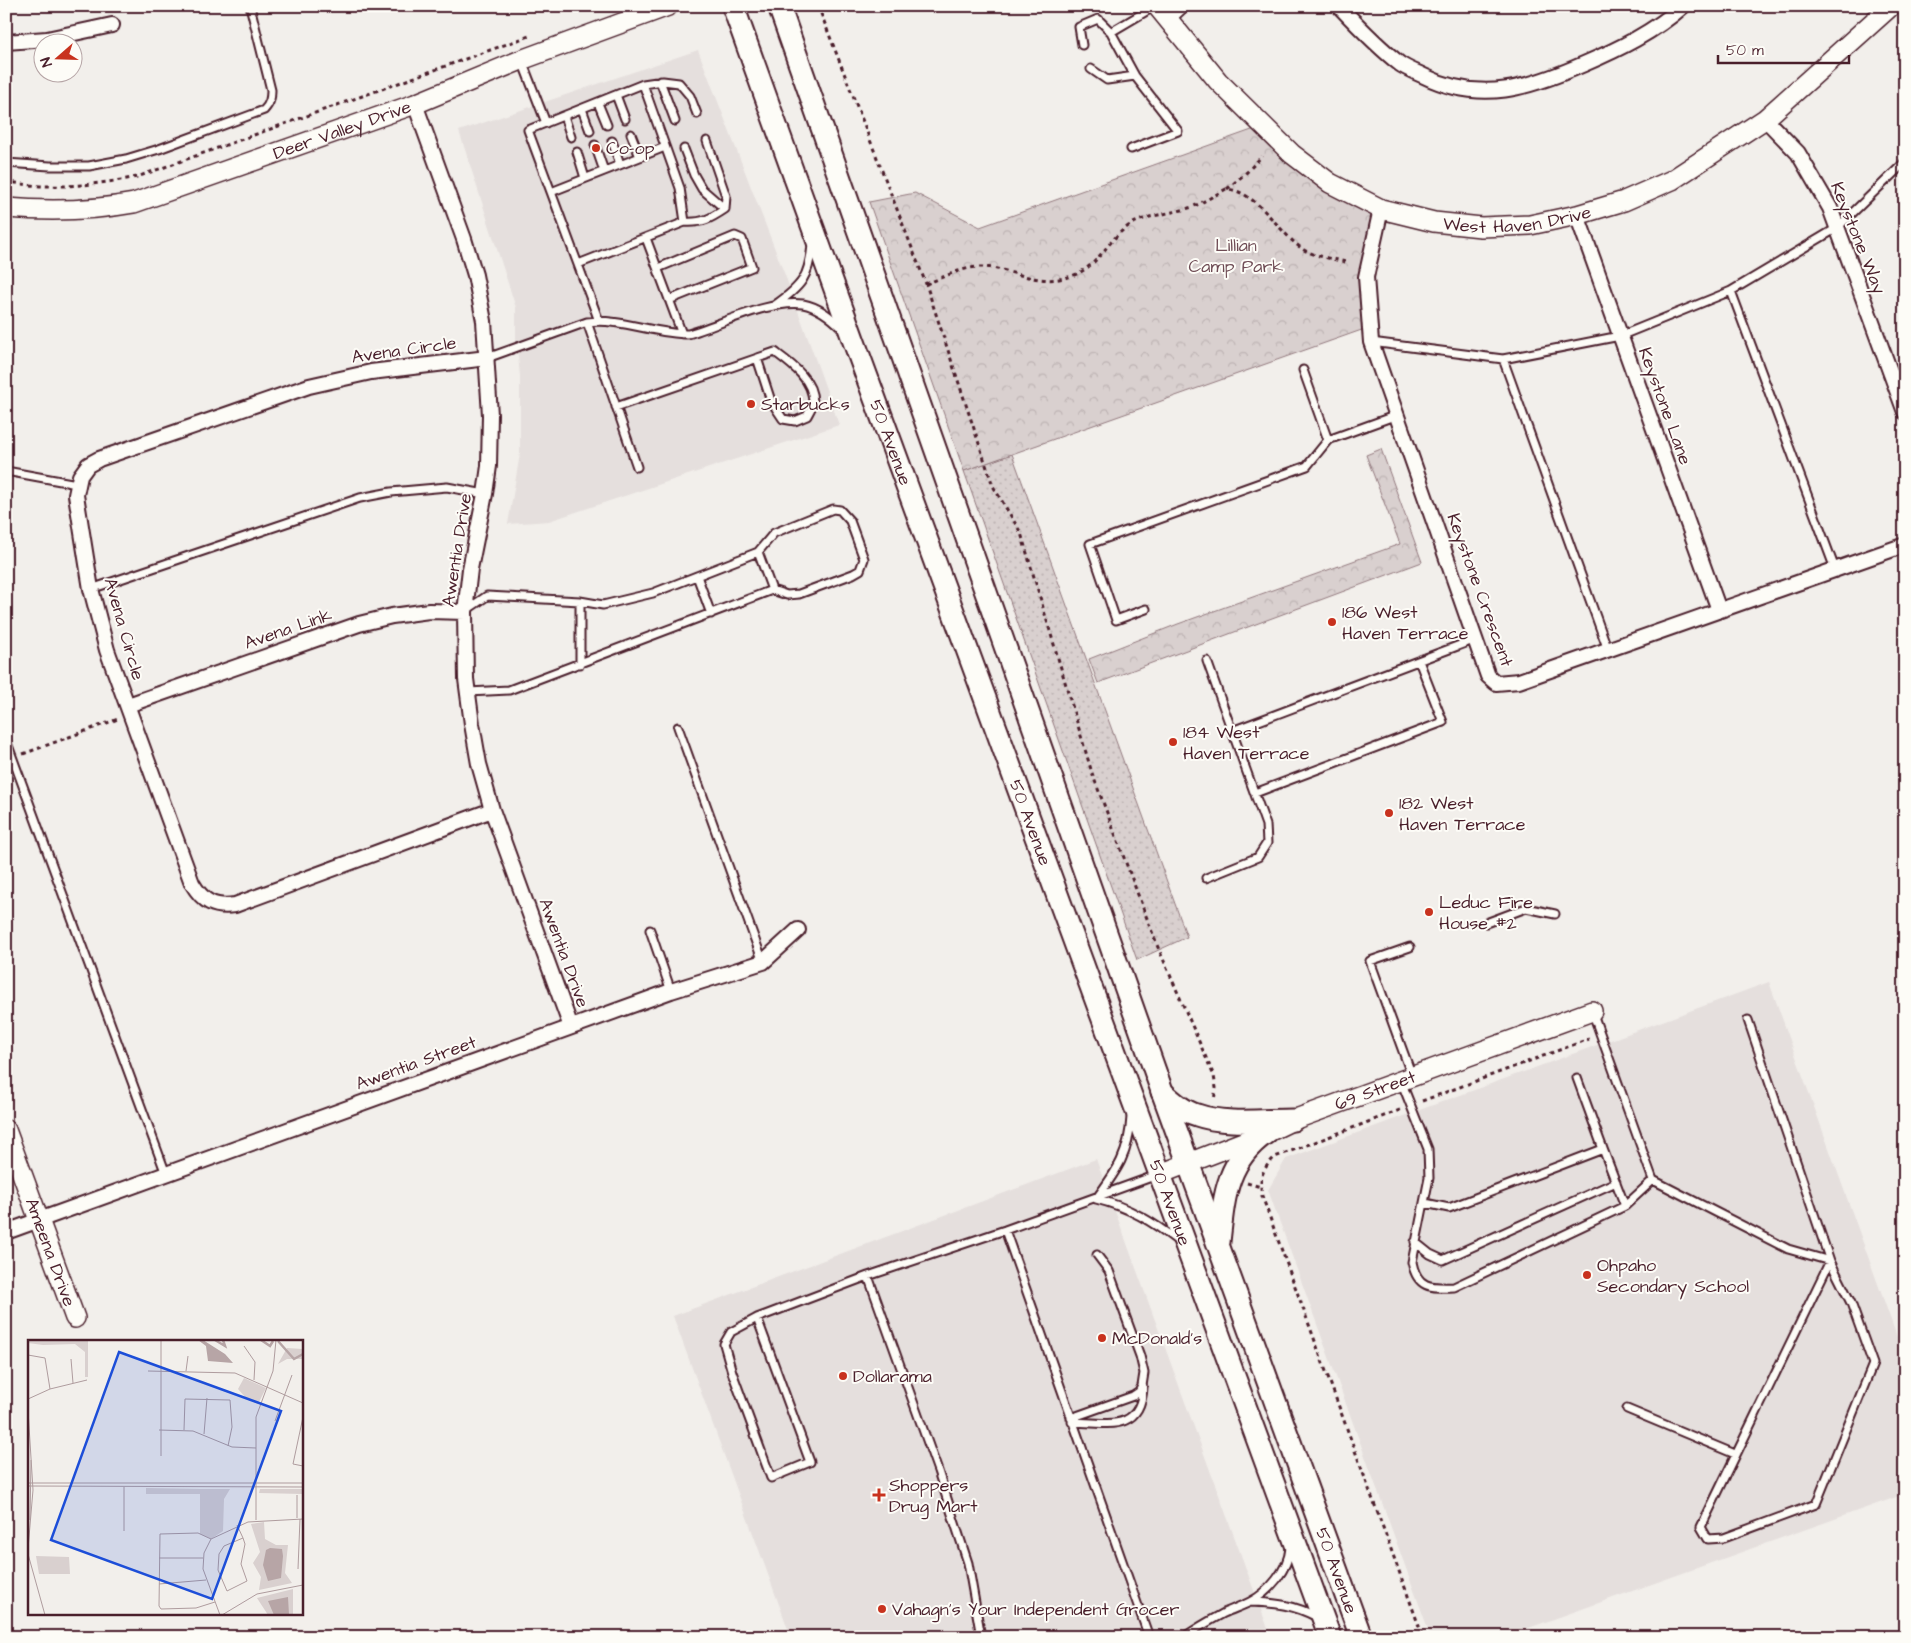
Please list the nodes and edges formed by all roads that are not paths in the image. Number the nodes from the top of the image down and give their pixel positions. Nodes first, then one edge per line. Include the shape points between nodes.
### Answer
1 (250, 6) edge
2 (668, 6) edge
3 (733, 6) edge
4 (779, 6) edge
5 (1181, 6) edge
6 (1339, 6) edge
7 (1683, 6) edge
8 (1891, 6) edge
9 (1160, 11) edge
10 (112, 25) dead end
11 (1111, 32) junction
12 (6, 42) edge
13 (1082, 45) dead end
14 (521, 60) junction
15 (1091, 69) dead end
16 (1135, 76) junction
17 (660, 82) junction
18 (643, 84) junction
19 (616, 95) junction
20 (598, 102) junction
21 (415, 104) junction
22 (582, 109) junction
23 (697, 114) dead end
24 (564, 116) junction
25 (625, 118) dead end
26 (1765, 119) junction
27 (675, 121) dead end
28 (546, 123) junction
29 (607, 125) dead end
30 (590, 131) dead end
31 (631, 134) dead end
32 (571, 137) dead end
33 (707, 140) dead end
34 (612, 141) dead end
35 (595, 146) dead end
36 (665, 147) junction
37 (684, 149) dead end
38 (1131, 149) dead end
39 (577, 152) dead end
40 (640, 156) junction
41 (1905, 162) edge
42 (6, 164) edge
43 (620, 164) junction
44 (604, 171) junction
45 (586, 178) junction
46 (551, 192) junction
47 (6, 208) edge
48 (1381, 209) junction
49 (725, 210) junction
50 (1577, 215) junction
51 (685, 222) junction
52 (1837, 228) junction
53 (813, 230) junction
54 (646, 238) junction
55 (578, 264) junction
56 (658, 268) junction
57 (1731, 291) junction
58 (670, 300) junction
59 (775, 305) junction
60 (599, 321) junction
61 (587, 322) junction
62 (682, 334) junction
63 (1620, 336) junction
64 (853, 339) junction
65 (1371, 342) junction
66 (487, 358) junction
67 (757, 358) junction
68 (1503, 359) junction
69 (1303, 370) dead end
70 (616, 407) junction
71 (1905, 412) edge
72 (1397, 415) junction
73 (1328, 440) junction
74 (637, 467) dead end
75 (6, 471) edge
76 (77, 484) junction
77 (485, 494) junction
78 (1905, 545) edge
79 (758, 552) junction
80 (1836, 569) junction
81 (697, 576) junction
82 (91, 589) junction
83 (772, 590) junction
84 (580, 601) junction
85 (1146, 609) dead end
86 (1719, 610) junction
87 (465, 612) junction
88 (710, 614) junction
89 (1476, 639) junction
90 (1608, 650) junction
91 (1207, 661) dead end
92 (1419, 661) junction
93 (580, 664) junction
94 (468, 692) junction
95 (130, 709) junction
96 (678, 727) dead end
97 (1232, 731) junction
98 (6, 740) edge
99 (9, 759) edge
100 (1255, 793) junction
101 (492, 810) junction
102 (1206, 878) dead end
103 (1555, 914) dead end
104 (1486, 923) dead end
105 (650, 930) dead end
106 (798, 930) dead end
107 (1410, 946) dead end
108 (763, 962) junction
109 (671, 991) junction
110 (1592, 1011) joint
111 (1748, 1020) dead end
112 (571, 1027) junction
113 (1406, 1078) junction
114 (1577, 1078) dead end
115 (1128, 1086) junction
116 (1162, 1091) junction
117 (1293, 1120) junction
118 (6, 1130) edge
119 (1266, 1132) junction
120 (1603, 1148) junction
121 (1187, 1163) junction
122 (166, 1174) junction
123 (1160, 1174) junction
124 (1653, 1180) junction
125 (1616, 1182) junction
126 (1096, 1198) junction
127 (1425, 1203) junction
128 (1625, 1206) junction
129 (39, 1220) junction
130 (1005, 1230) junction
131 (6, 1232) edge
132 (1415, 1242) junction
133 (1219, 1247) junction
134 (1188, 1249) junction
135 (1097, 1255) dead end
136 (1830, 1261) junction
137 (868, 1276) junction
138 (75, 1318) dead end
139 (758, 1318) junction
140 (1143, 1378) junction
141 (1627, 1409) dead end
142 (1072, 1420) junction
143 (1735, 1454) junction
144 (1292, 1530) junction
145 (1251, 1602) junction
146 (1327, 1629) edge
147 (981, 1637) edge
148 (1149, 1637) edge
149 (1184, 1637) edge
150 (1361, 1637) edge

1 - 42 lane via 270,90 271,98 264,110 126,159 89,166
2 - 14 street, Deer Valley Drive
3 - 53 main road, 50 Avenue
4 - 116 main road, 50 Avenue
5 - 9 street
6 - 7 street via 1401,65 1442,85 1485,92 1507,90 1554,77 1629,44
8 - 26 street, West Haven Drive
9 - 11 lane
9 - 48 street, West Haven Drive via 1218,81 1292,154 1330,183
10 - 12 street via 47,39
11 - 13 lane via 1098,19 1079,28
11 - 16 lane
14 - 21 street, Deer Valley Drive
14 - 28 lane
15 - 16 lane via 1107,80
16 - 38 lane via 1178,131
17 - 18 lane
17 - 23 lane via 680,83 690,96
17 - 27 lane
18 - 19 lane
18 - 36 lane
19 - 20 lane
19 - 25 lane
20 - 22 lane
20 - 29 lane
21 - 47 street, Deer Valley Drive via 134,203 70,211
21 - 66 street, Awentia Drive via 475,275
22 - 24 lane
22 - 30 lane
24 - 28 lane
24 - 32 lane
26 - 50 street, West Haven Drive via 1672,180 1624,201
26 - 52 street, Keystone Way via 1798,153 1830,208
28 - 46 lane via 528,130
31 - 40 lane
33 - 49 lane via 726,196
34 - 43 lane
35 - 44 lane
36 - 40 lane
36 - 51 lane via 680,188
37 - 49 lane via 702,189
39 - 45 lane
40 - 43 lane
41 - 52 lane
43 - 44 lane
44 - 45 lane
45 - 46 lane
46 - 55 lane
48 - 50 street, West Haven Drive via 1434,222 1480,227 1530,225
48 - 65 street, Keystone Crescent via 1366,277
49 - 51 lane via 699,223
50 - 63 street, Keystone Lane
51 - 54 lane
52 - 57 lane
52 - 71 street, Keystone Way
53 - 59 lane via 810,263 805,277
53 - 64 main road, 50 Avenue
54 - 55 lane
54 - 56 lane
55 - 60 lane
56 - 58 lane
56 - 58 lane via 735,236 742,239 746,249 752,267
57 - 63 lane
57 - 80 lane
58 - 62 lane
59 - 62 lane
59 - 64 lane via 804,304 816,308
60 - 61 lane
60 - 62 lane
61 - 66 lane
61 - 70 lane
63 - 68 lane
63 - 86 street, Keystone Lane
64 - 115 main road, 50 Avenue
65 - 68 lane
65 - 72 street, Keystone Crescent
66 - 76 street, Avena Circle via 371,372 309,386 99,459 88,465
66 - 77 street, Awentia Drive via 490,415
67 - 67 lane via 775,352 802,374 814,403 807,416 795,422 782,419 771,401
67 - 70 lane
68 - 90 lane
69 - 73 lane
70 - 74 lane
72 - 73 lane
72 - 89 street, Keystone Crescent
73 - 85 lane via 1307,466 1090,544 1116,620
75 - 76 lane
76 - 82 street, Avena Circle via 77,506
77 - 82 lane via 447,487 360,498
77 - 87 street, Awentia Drive
78 - 80 street, Keystone Crescent
79 - 81 lane
79 - 83 lane
79 - 83 lane via 774,533 833,509 840,510 850,521 864,559 860,570 799,594 787,595
80 - 86 street, Keystone Crescent
81 - 84 lane via 653,593 603,605
81 - 88 lane
82 - 95 street, Avena Circle via 107,650
83 - 88 lane
84 - 87 lane via 487,596
84 - 93 lane
86 - 90 street, Keystone Crescent
87 - 94 street, Awentia Drive
87 - 95 street, Avena Link via 429,611 359,624
88 - 93 lane
89 - 90 street, Keystone Crescent via 1488,676 1496,683 1519,681
89 - 92 lane
91 - 97 lane
92 - 97 lane
92 - 100 lane via 1443,722
93 - 94 lane via 509,690
94 - 101 street, Awentia Drive via 479,764
95 - 101 street, Avena Circle via 192,884 205,901 213,905 235,905
96 - 108 lane
97 - 100 lane
98 - 99 lane
99 - 122 lane
100 - 102 lane via 1266,825 1268,843 1258,857
101 - 112 street, Awentia Drive
103 - 104 lane via 1526,908
105 - 109 lane
106 - 108 street, Awentia Street
107 - 113 lane via 1370,961
108 - 109 street, Awentia Street
109 - 112 street, Awentia Street
110 - 113 street, 69 Street
110 - 124 lane
111 - 136 lane
112 - 122 street, Awentia Street
113 - 117 street, 69 Street
113 - 127 lane via 1411,1105 1428,1149 1429,1178
114 - 120 lane
115 - 123 main road, 50 Avenue
115 - 126 lane via 1131,1113 1126,1152 1116,1172
116 - 117 main road via 1182,1108 1207,1118
116 - 121 main road, 50 Avenue
117 - 119 street, 69 Street
118 - 129 street, Ameena Drive
119 - 121 street, 69 Street
119 - 133 main road via 1251,1143 1230,1178 1223,1205
120 - 125 lane
120 - 127 lane via 1449,1208
121 - 123 street, 69 Street
121 - 133 main road, 50 Avenue
122 - 129 street, Awentia Street
123 - 126 lane
123 - 134 main road, 50 Avenue
124 - 128 lane
124 - 136 lane via 1788,1249
125 - 128 lane
125 - 132 lane via 1444,1260
126 - 130 lane
126 - 134 lane via 1117,1204 1152,1222
127 - 132 lane
128 - 132 lane via 1454,1287 1424,1285 1414,1274
129 - 131 street, Awentia Street
129 - 138 street, Ameena Drive
130 - 137 lane
130 - 142 lane
133 - 150 main road, 50 Avenue
134 - 144 main road, 50 Avenue
135 - 140 lane via 1109,1271 1140,1356
136 - 143 lane
136 - 143 lane via 1851,1304 1873,1364 1816,1504 1724,1538 1708,1539 1701,1527
137 - 139 lane
137 - 147 lane via 965,1554
139 - 139 lane via 730,1332 724,1344 771,1478 810,1462
140 - 142 lane via 1139,1392 1134,1396
140 - 142 lane via 1142,1400 1128,1420 1113,1424
141 - 143 lane
142 - 148 lane
144 - 145 lane via 1289,1556 1283,1570
144 - 146 main road, 50 Avenue
145 - 146 lane via 1300,1608
145 - 149 lane

